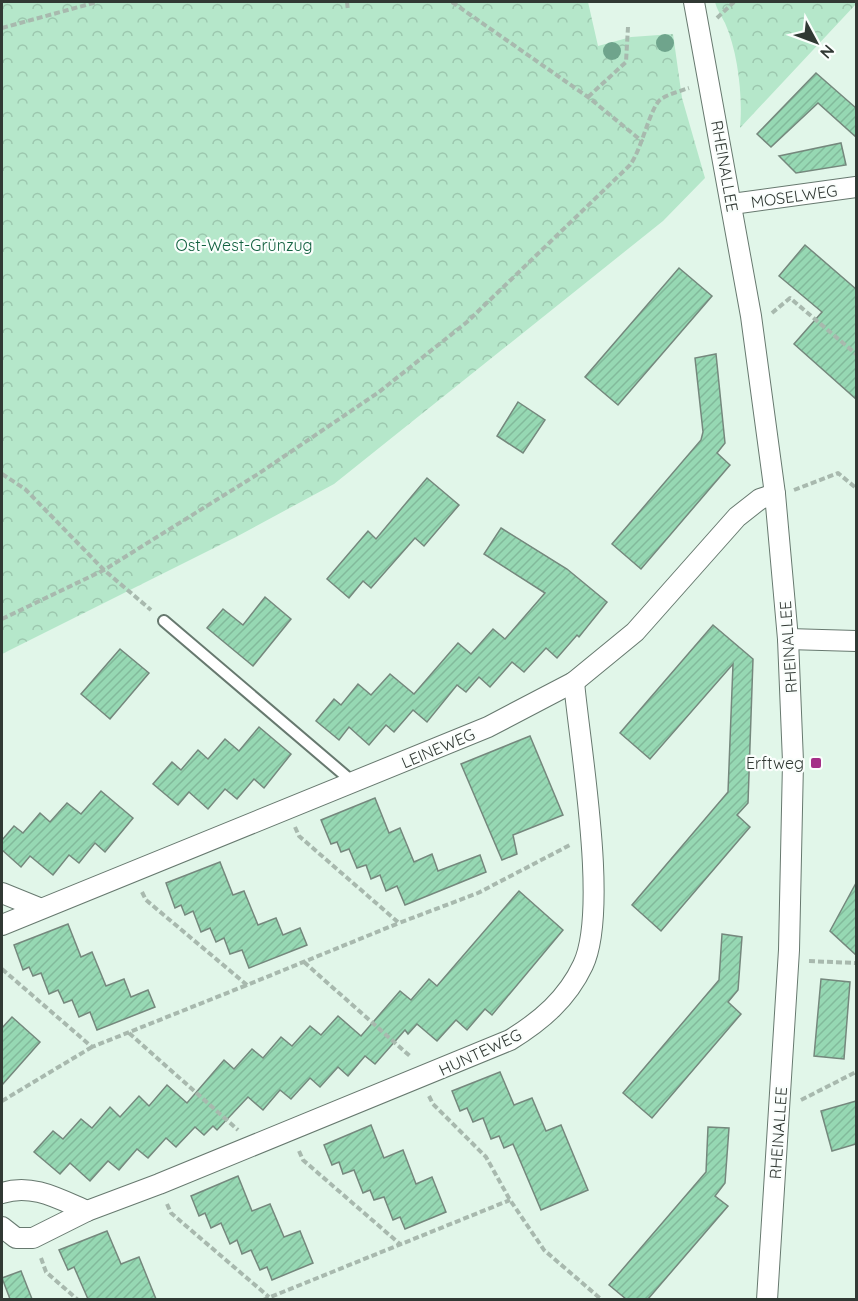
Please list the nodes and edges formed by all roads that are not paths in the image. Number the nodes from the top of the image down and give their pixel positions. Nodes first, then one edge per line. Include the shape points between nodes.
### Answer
1 (694, 2) edge
2 (856, 187) edge
3 (732, 204) junction
4 (782, 493) junction
5 (164, 621) dead end
6 (788, 639) junction
7 (856, 641) edge
8 (574, 682) junction
9 (354, 783) junction
10 (2, 893) edge
11 (39, 908) junction
12 (2, 925) edge
13 (2, 1193) edge
14 (87, 1211) junction
15 (2, 1227) edge
16 (767, 1299) edge

1 - 3 street, RHEINALLEE
2 - 3 street, MOSELWEG
3 - 4 street, RHEINALLEE
4 - 6 street, RHEINALLEE
4 - 8 street, LEINEWEG via 760,499 737,518 635,632
5 - 9 lane
6 - 7 street
6 - 16 street, RHEINALLEE via 793,762 789,950
8 - 9 street, LEINEWEG via 488,727
8 - 14 street, HUNTEWEG via 590,835 593,929 583,964 563,998 541,1020 510,1040
9 - 11 street, LEINEWEG
10 - 11 street
11 - 12 street, LEINEWEG
13 - 14 street via 31,1188
14 - 15 street, HUNTEWEG via 33,1238 16,1238

